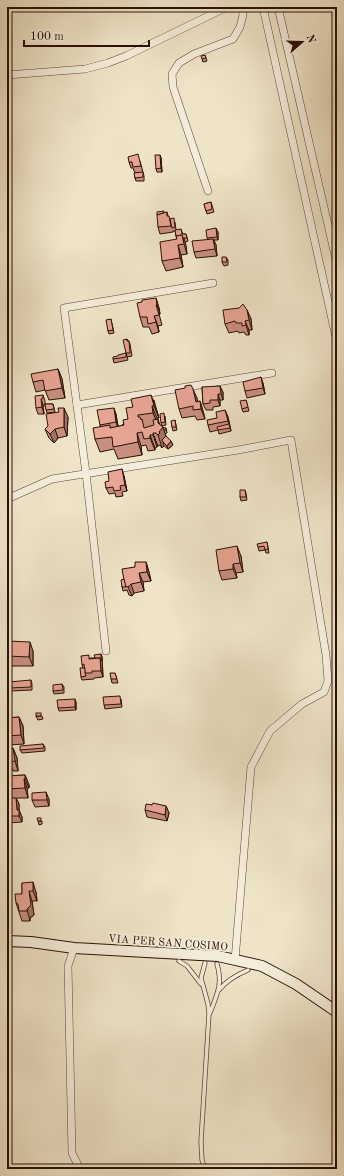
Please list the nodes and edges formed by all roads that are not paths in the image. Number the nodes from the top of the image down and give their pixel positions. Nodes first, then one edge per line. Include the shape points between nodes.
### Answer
1 (227, 7) edge
2 (242, 7) edge
3 (263, 7) edge
4 (278, 7) edge
5 (7, 75) edge
6 (208, 191) dead end
7 (337, 264) edge
8 (213, 283) dead end
9 (337, 342) edge
10 (272, 373) dead end
11 (77, 405) junction
12 (86, 473) junction
13 (7, 499) edge
14 (106, 651) dead end
15 (7, 941) edge
16 (74, 948) junction
17 (179, 960) dead end
18 (235, 960) junction
19 (205, 964) dead end
20 (217, 964) dead end
21 (248, 970) dead end
22 (202, 986) junction
23 (218, 993) junction
24 (337, 1012) edge
25 (209, 1014) junction
26 (80, 1169) edge
27 (205, 1169) edge

1 - 5 street via 126,56 108,62 85,69
2 - 6 street via 240,27 233,39 194,54 179,64 172,74 173,87
3 - 9 street
4 - 7 street
8 - 11 street via 64,308
10 - 11 street
11 - 12 street
12 - 13 street via 52,479
12 - 14 street
12 - 18 street via 291,440 328,681 324,692 302,704 270,731 251,767
15 - 16 street, VIA PER SAN COSIMO
16 - 18 street, VIA PER SAN COSIMO via 210,955
16 - 26 street via 68,966 72,1153
17 - 22 lane via 191,970
18 - 24 street, VIA PER SAN COSIMO via 262,966 296,984
19 - 22 lane via 201,978
20 - 23 lane via 220,974
21 - 23 lane via 225,983
22 - 25 lane
23 - 25 lane
25 - 27 lane via 201,1141

